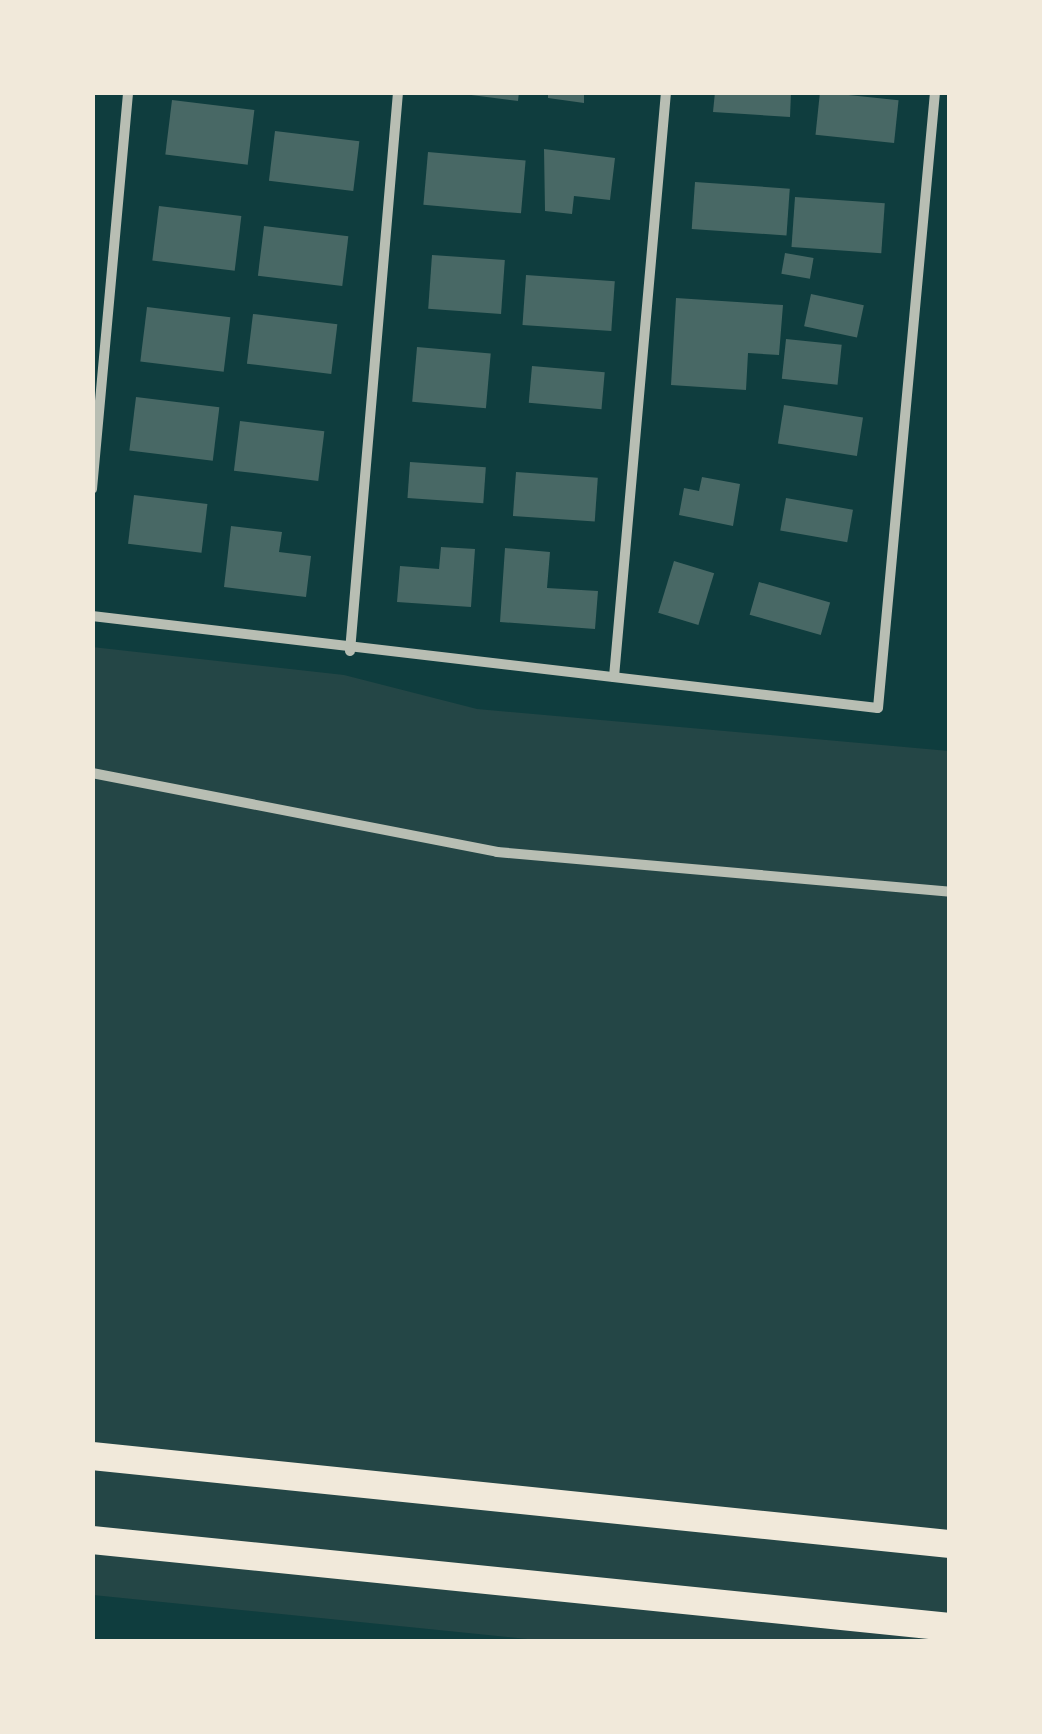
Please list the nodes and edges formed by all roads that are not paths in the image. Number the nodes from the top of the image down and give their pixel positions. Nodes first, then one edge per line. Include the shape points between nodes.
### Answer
1 (128, 92) edge
2 (398, 92) edge
3 (666, 92) edge
4 (935, 92) edge
5 (92, 489) edge
6 (92, 616) edge
7 (350, 651) junction
8 (614, 676) junction
9 (92, 773) edge
10 (950, 892) edge
11 (92, 1456) edge
12 (92, 1540) edge
13 (950, 1544) edge
14 (950, 1628) edge

1 - 5 street
2 - 7 street
3 - 8 street
4 - 8 street via 878,708
6 - 7 street
7 - 8 street
9 - 10 street via 532,857
11 - 13 highway
12 - 14 highway

